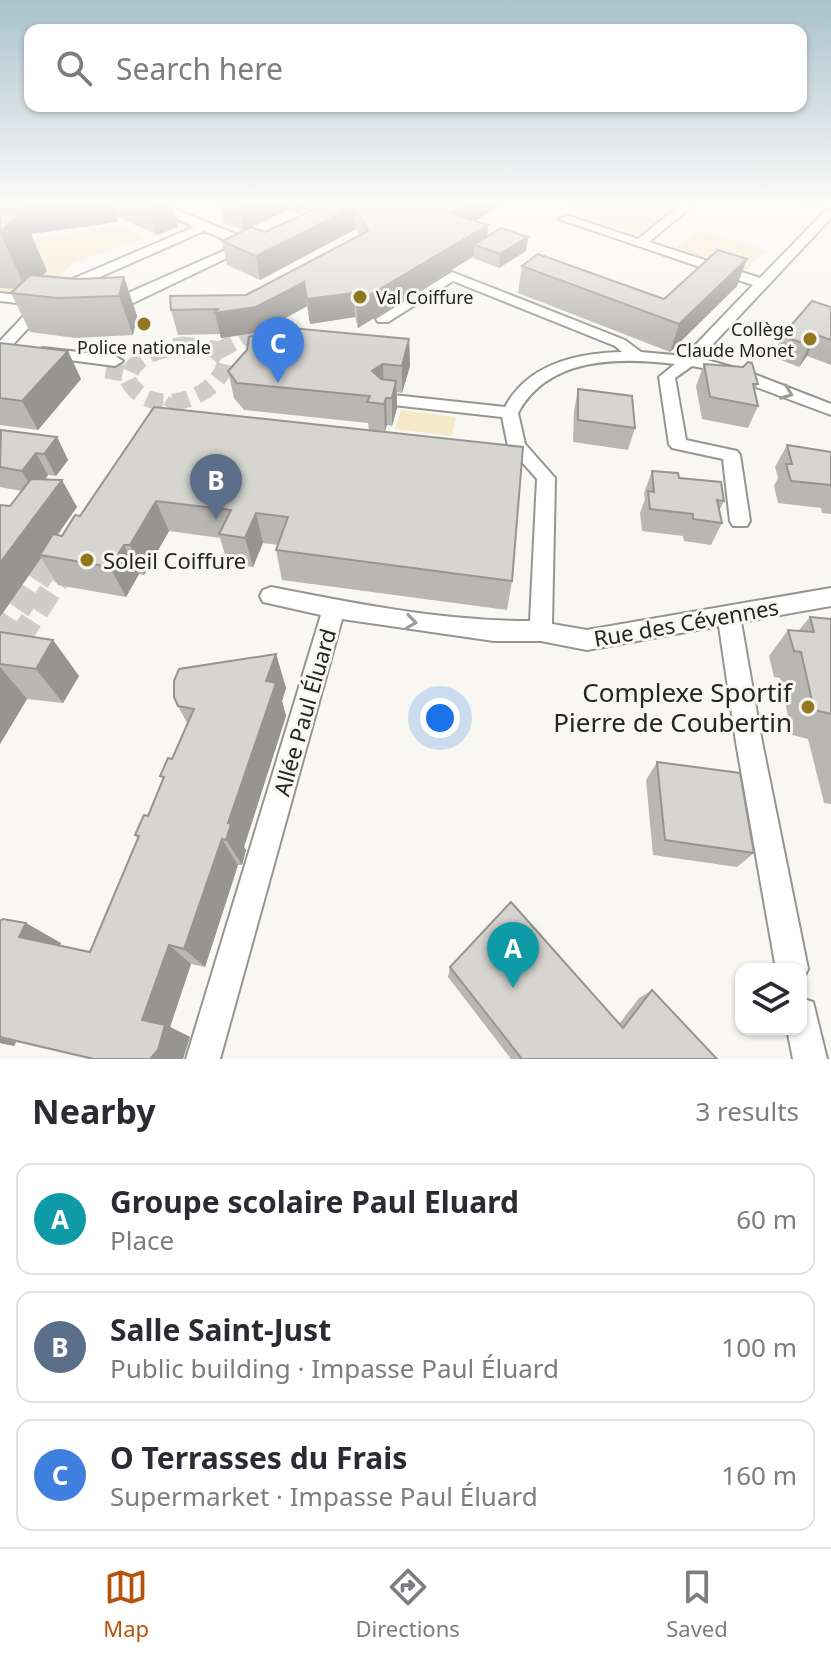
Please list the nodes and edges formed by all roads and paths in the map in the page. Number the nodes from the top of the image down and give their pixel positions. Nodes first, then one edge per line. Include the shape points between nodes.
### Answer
1 (147, 251) edge
2 (234, 251) edge
3 (665, 251) edge
4 (798, 251) edge
5 (763, 284) junction
6 (0, 297) edge
7 (45, 301) junction
8 (68, 303) edge
9 (94, 306) edge
10 (383, 319) dead end
11 (0, 348) edge
12 (639, 358) junction
13 (15, 360) edge
14 (689, 361) junction
15 (384, 399) edge
16 (831, 410) edge
17 (510, 413) junction
18 (740, 521) dead end
19 (271, 596) dead end
20 (831, 597) edge
21 (334, 609) junction
22 (729, 615) junction
23 (541, 631) junction
24 (791, 963) edge
25 (805, 1035) edge
26 (203, 1059) edge
27 (810, 1059) edge

1 - 7 street via 54,292
2 - 9 street via 211,262 208,277 165,297 143,304
3 - 5 street
4 - 5 street
5 - 14 street
6 - 7 street
7 - 8 street
7 - 11 street
10 - 12 street via 452,276 620,343
11 - 13 street via 110,366
12 - 14 street
12 - 17 street via 588,359 552,370 525,388
14 -> 16 street
14 - 18 street via 667,377 678,444 731,455
15 - 17 street
17 - 23 street via 514,457 546,478
19 - 21 street
20 - 22 street, Rue des Cévennes
21 -> 23 street, Allée Paul Éluard via 494,631
21 - 26 street, Allée Paul Éluard
22 - 23 street, Rue des Cévennes via 587,640
22 - 24 street
25 - 27 street

